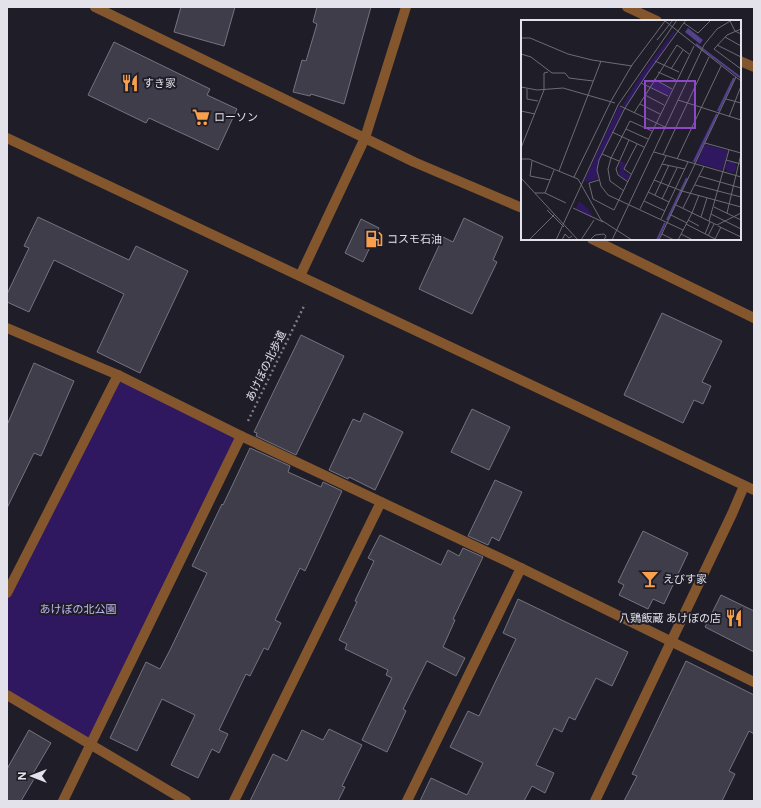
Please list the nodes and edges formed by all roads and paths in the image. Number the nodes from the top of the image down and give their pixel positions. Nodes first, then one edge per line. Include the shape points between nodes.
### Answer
1 (95, 7) edge
2 (406, 7) edge
3 (627, 7) edge
4 (655, 20) edge
5 (741, 60) edge
6 (754, 67) edge
7 (7, 138) edge
8 (365, 138) junction
9 (521, 208) edge
10 (594, 240) edge
11 (300, 276) junction
12 (305, 304) dead end
13 (754, 318) edge
14 (7, 328) edge
15 (118, 375) junction
16 (241, 436) junction
17 (744, 486) junction
18 (754, 490) edge
19 (381, 502) junction
20 (521, 568) junction
21 (7, 593) edge
22 (670, 642) junction
23 (754, 682) edge
24 (7, 695) edge
25 (90, 745) junction
26 (63, 801) edge
27 (186, 801) edge
28 (234, 801) edge
29 (407, 801) edge
30 (595, 801) edge

1 - 8 street
2 - 8 street
3 - 4 street
5 - 6 street
7 - 11 street
8 - 9 street
8 - 11 street
10 - 13 street
11 - 17 street
12 - 16 path, あけぼの北歩道
14 - 15 street
15 - 16 street
15 - 21 street
16 - 19 street
16 - 25 street
17 - 18 street
17 - 22 street
19 - 20 street
19 - 28 street
20 - 22 street
20 - 29 street
22 - 23 street
22 - 30 street
24 - 25 street
25 - 26 street
25 - 27 street

